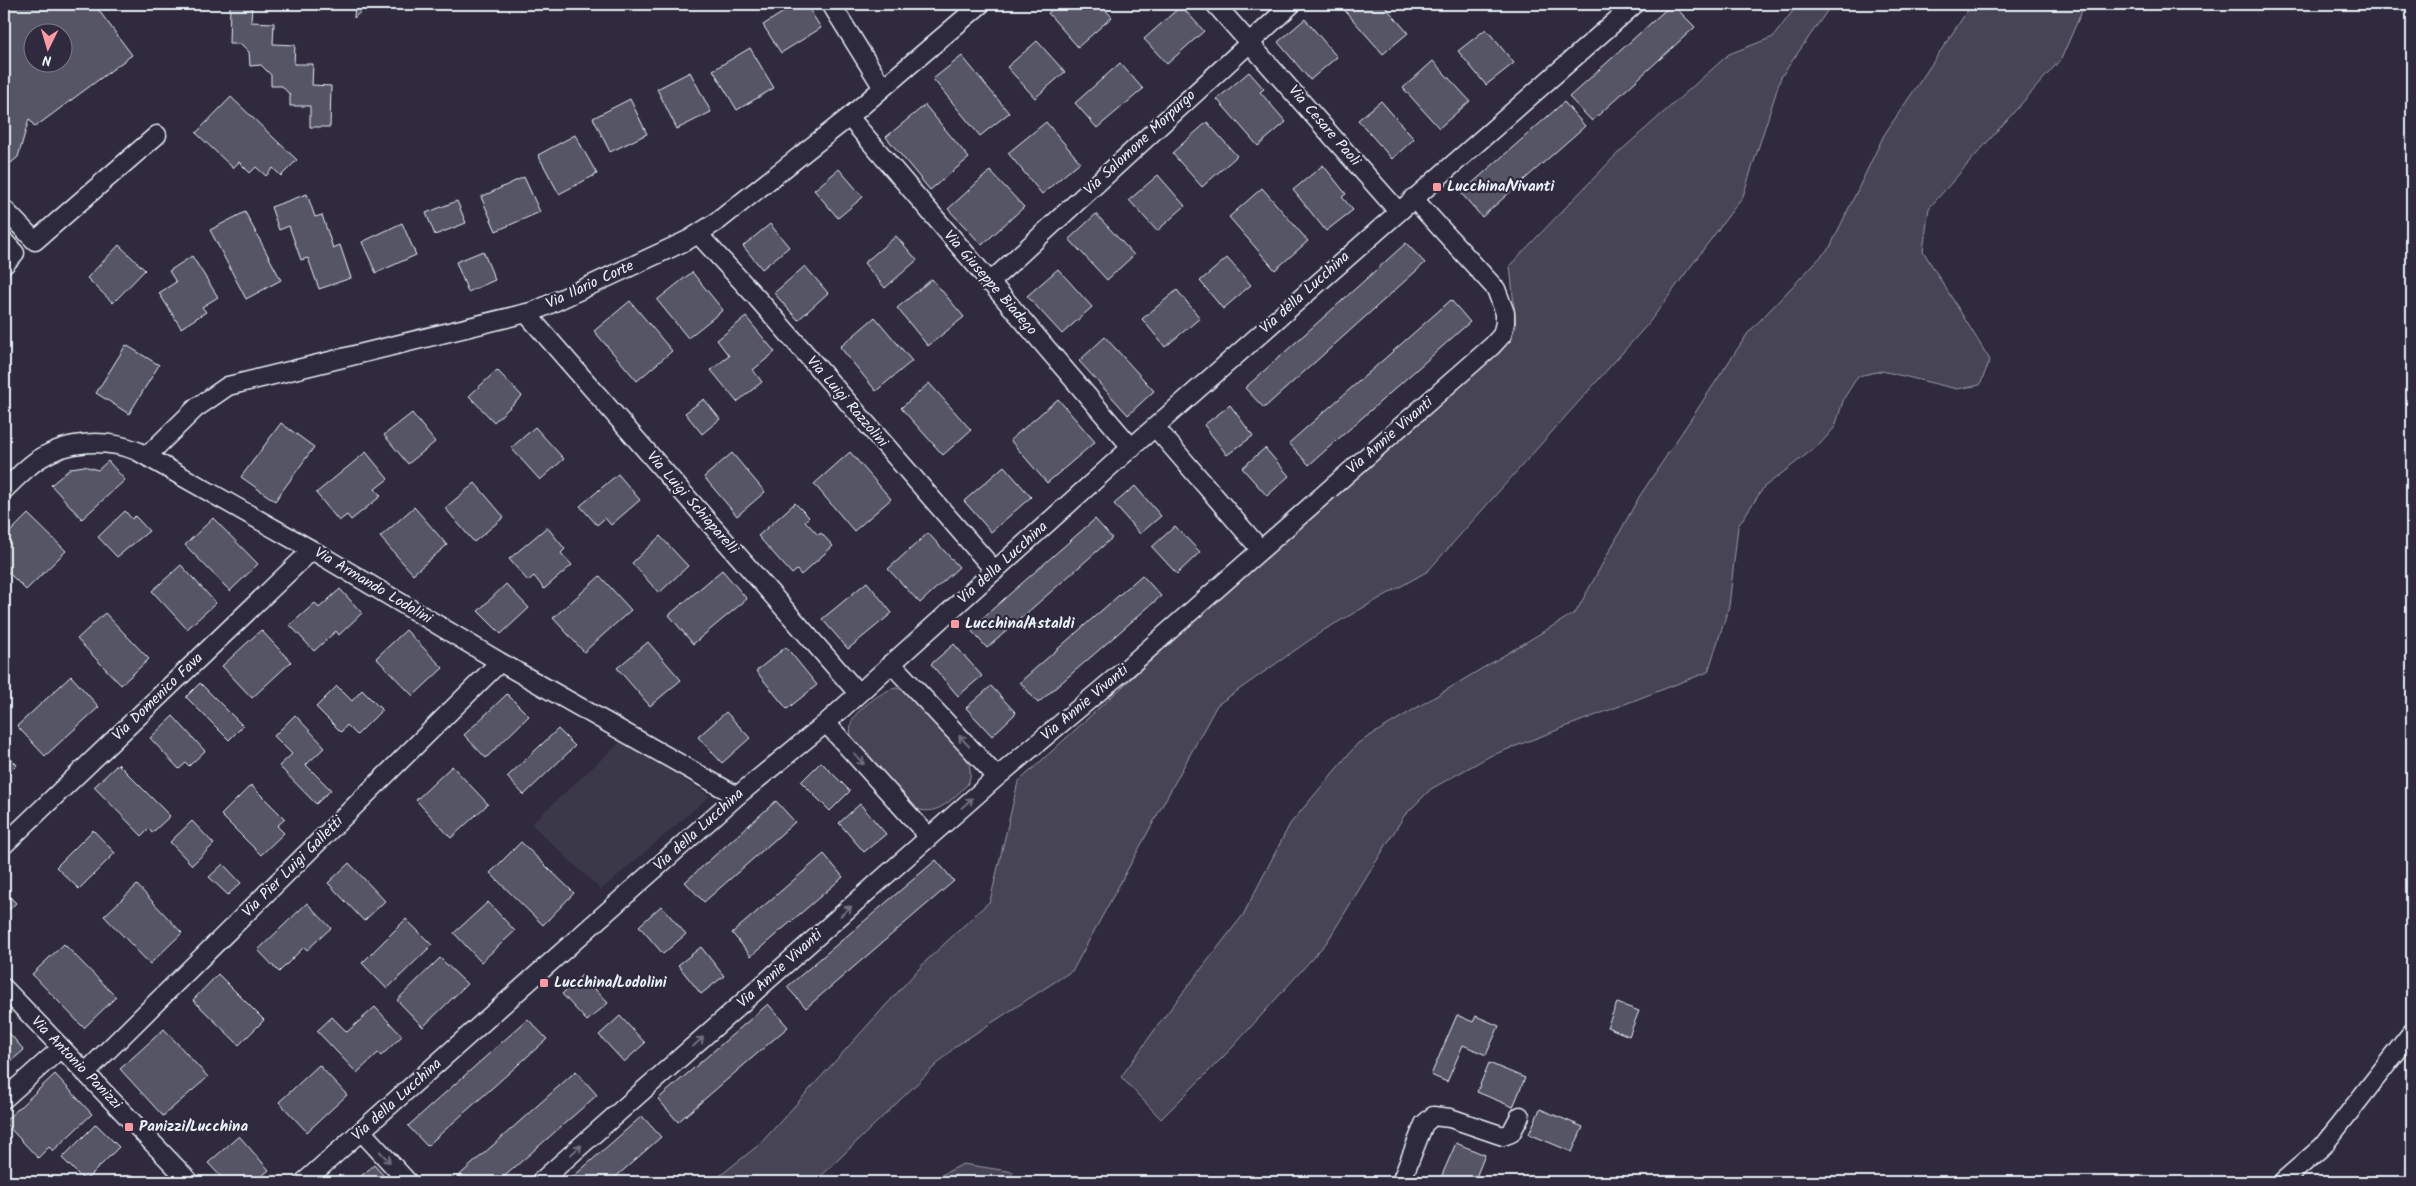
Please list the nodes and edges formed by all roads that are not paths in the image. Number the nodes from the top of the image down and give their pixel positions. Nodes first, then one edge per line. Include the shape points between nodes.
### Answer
1 (831, 4) edge
2 (981, 4) edge
3 (1215, 4) edge
4 (1292, 4) edge
5 (1635, 4) edge
6 (1250, 42) junction
7 (883, 88) junction
8 (849, 117) junction
9 (157, 135) dead end
10 (1413, 198) junction
11 (4, 210) edge
12 (1398, 211) junction
13 (698, 234) junction
14 (4, 241) edge
15 (4, 266) edge
16 (989, 283) junction
17 (526, 313) junction
18 (1155, 427) junction
19 (1132, 448) junction
20 (147, 456) junction
21 (4, 490) edge
22 (312, 550) junction
23 (1261, 550) junction
24 (995, 571) junction
25 (500, 662) junction
26 (891, 663) junction
27 (858, 693) junction
28 (826, 723) junction
29 (997, 777) junction
30 (737, 796) junction
31 (929, 837) junction
32 (4, 845) edge
33 (4, 988) edge
34 (2412, 1032) edge
35 (61, 1048) junction
36 (85, 1073) junction
37 (4, 1099) edge
38 (1520, 1116) dead end
39 (362, 1132) junction
40 (190, 1182) edge
41 (304, 1182) edge
42 (408, 1182) edge
43 (540, 1182) edge
44 (1401, 1182) edge
45 (2282, 1182) edge

1 - 7 street
2 - 7 street, Via Ilario Corte
3 - 6 street, Via Cesare Paoli
4 - 6 street, Via Salomone Morpurgo
5 - 10 street, Via della Lucchina
6 - 12 street, Via Cesare Paoli
6 - 16 street, Via Salomone Morpurgo
7 - 8 street, Via Ilario Corte
8 - 13 street, Via Ilario Corte
8 - 16 street, Via Giuseppe Biadego
9 - 11 street via 35,241
10 - 12 street, Via della Lucchina
10 - 23 street, Via Annie Vivanti via 1496,289 1505,313 1502,335
12 - 18 street, Via della Lucchina
13 - 17 street, Via Ilario Corte
13 - 24 street, Via Luigi Razzolini
14 - 15 street via 15,252
16 - 19 street, Via Giuseppe Biadego
17 - 20 street, Via Ilario Corte via 228,386 196,408
17 - 27 street, Via Luigi Schiaparelli
18 - 19 street, Via della Lucchina
18 - 23 street
19 - 24 street, Via della Lucchina
20 - 21 street, Via Armando Lodolini via 124,446 77,445 39,459
20 - 22 street, Via Armando Lodolini
22 - 25 street, Via Armando Lodolini
22 - 32 street, Via Domenico Fava
23 - 29 street, Via Annie Vivanti
24 - 26 street, Via della Lucchina
25 - 30 street, Via Armando Lodolini
25 - 36 street, Via Pier Luigi Galletti
26 - 27 street, Via della Lucchina
29 -> 26 street
27 - 28 street, Via della Lucchina
28 - 30 street, Via della Lucchina
28 -> 31 street
31 -> 29 street, Via Annie Vivanti
30 - 39 street, Via della Lucchina
43 -> 31 street, Via Annie Vivanti
33 - 35 street, Via Antonio Panizzi
34 - 45 street via 2323,1146
35 - 36 street, Via Antonio Panizzi
35 - 37 street
36 - 40 street, Via Antonio Panizzi
38 - 44 street via 1511,1133 1503,1136 1450,1118 1433,1116 1424,1124
39 - 41 street, Via della Lucchina
39 -> 42 street

